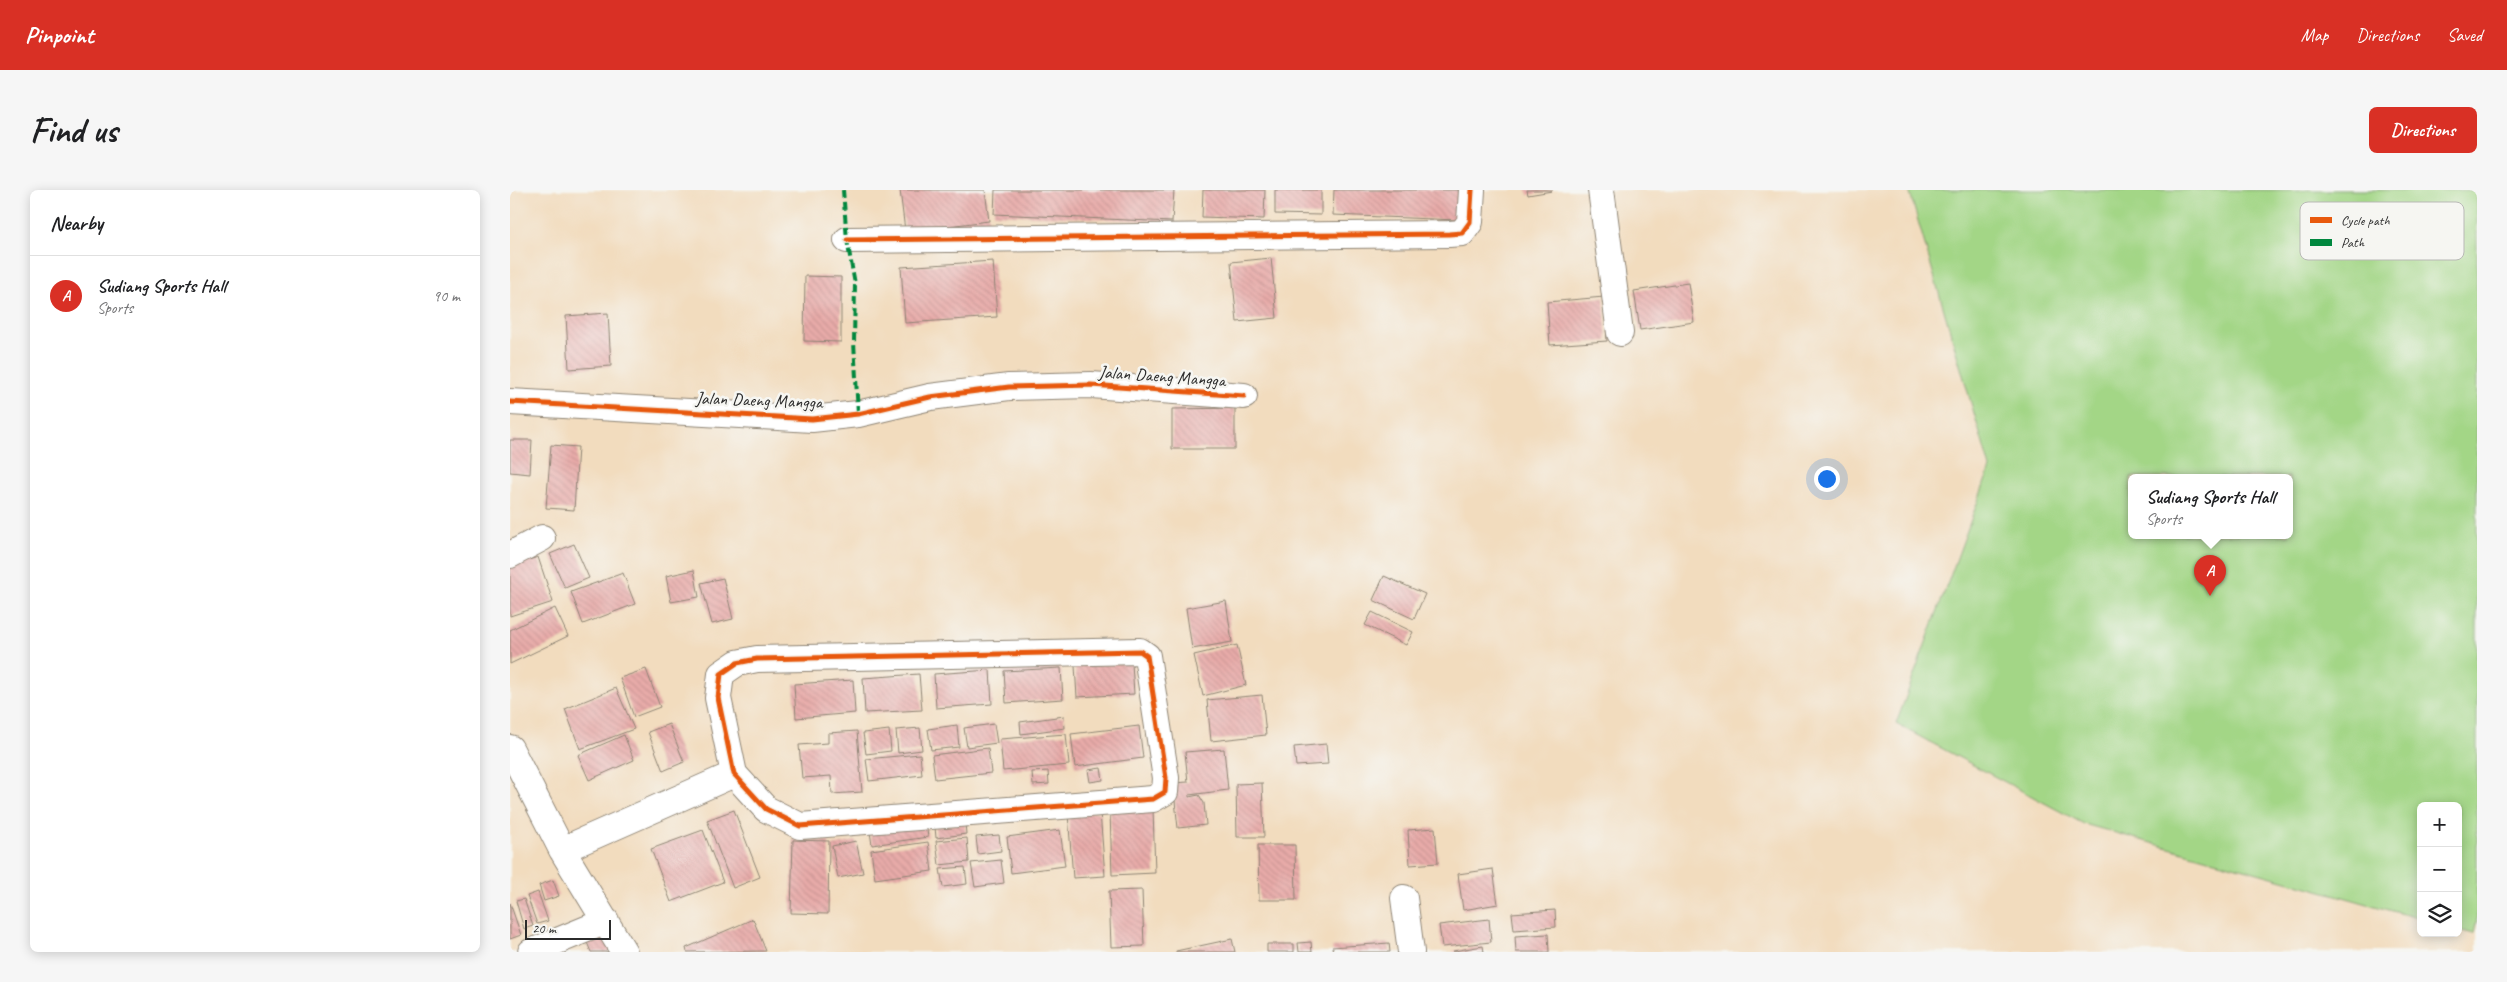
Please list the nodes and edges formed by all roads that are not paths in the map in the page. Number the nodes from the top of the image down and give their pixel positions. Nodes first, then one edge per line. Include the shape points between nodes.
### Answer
1 (1472, 190) edge
2 (1600, 190) edge
3 (847, 240) dead end
4 (1620, 333) dead end
5 (1244, 396) dead end
6 (510, 402) edge
7 (542, 538) dead end
8 (510, 555) edge
9 (510, 748) edge
10 (734, 774) junction
11 (562, 850) junction
12 (1404, 898) dead end
13 (606, 921) junction
14 (531, 952) edge
15 (624, 952) edge
16 (1411, 952) edge

1 - 3 street via 1470,222 1462,233
2 - 4 street
5 - 6 street, Jalan Daeng Mangga via 1091,385 1009,387 930,397 858,414 812,419
7 - 8 street
9 - 11 street
10 - 10 street via 766,808 800,826 1153,799 1167,787 1147,656 1140,651 736,662 721,674 718,698
10 - 11 street
11 - 13 street
12 - 16 street
13 - 14 street
13 - 15 street

